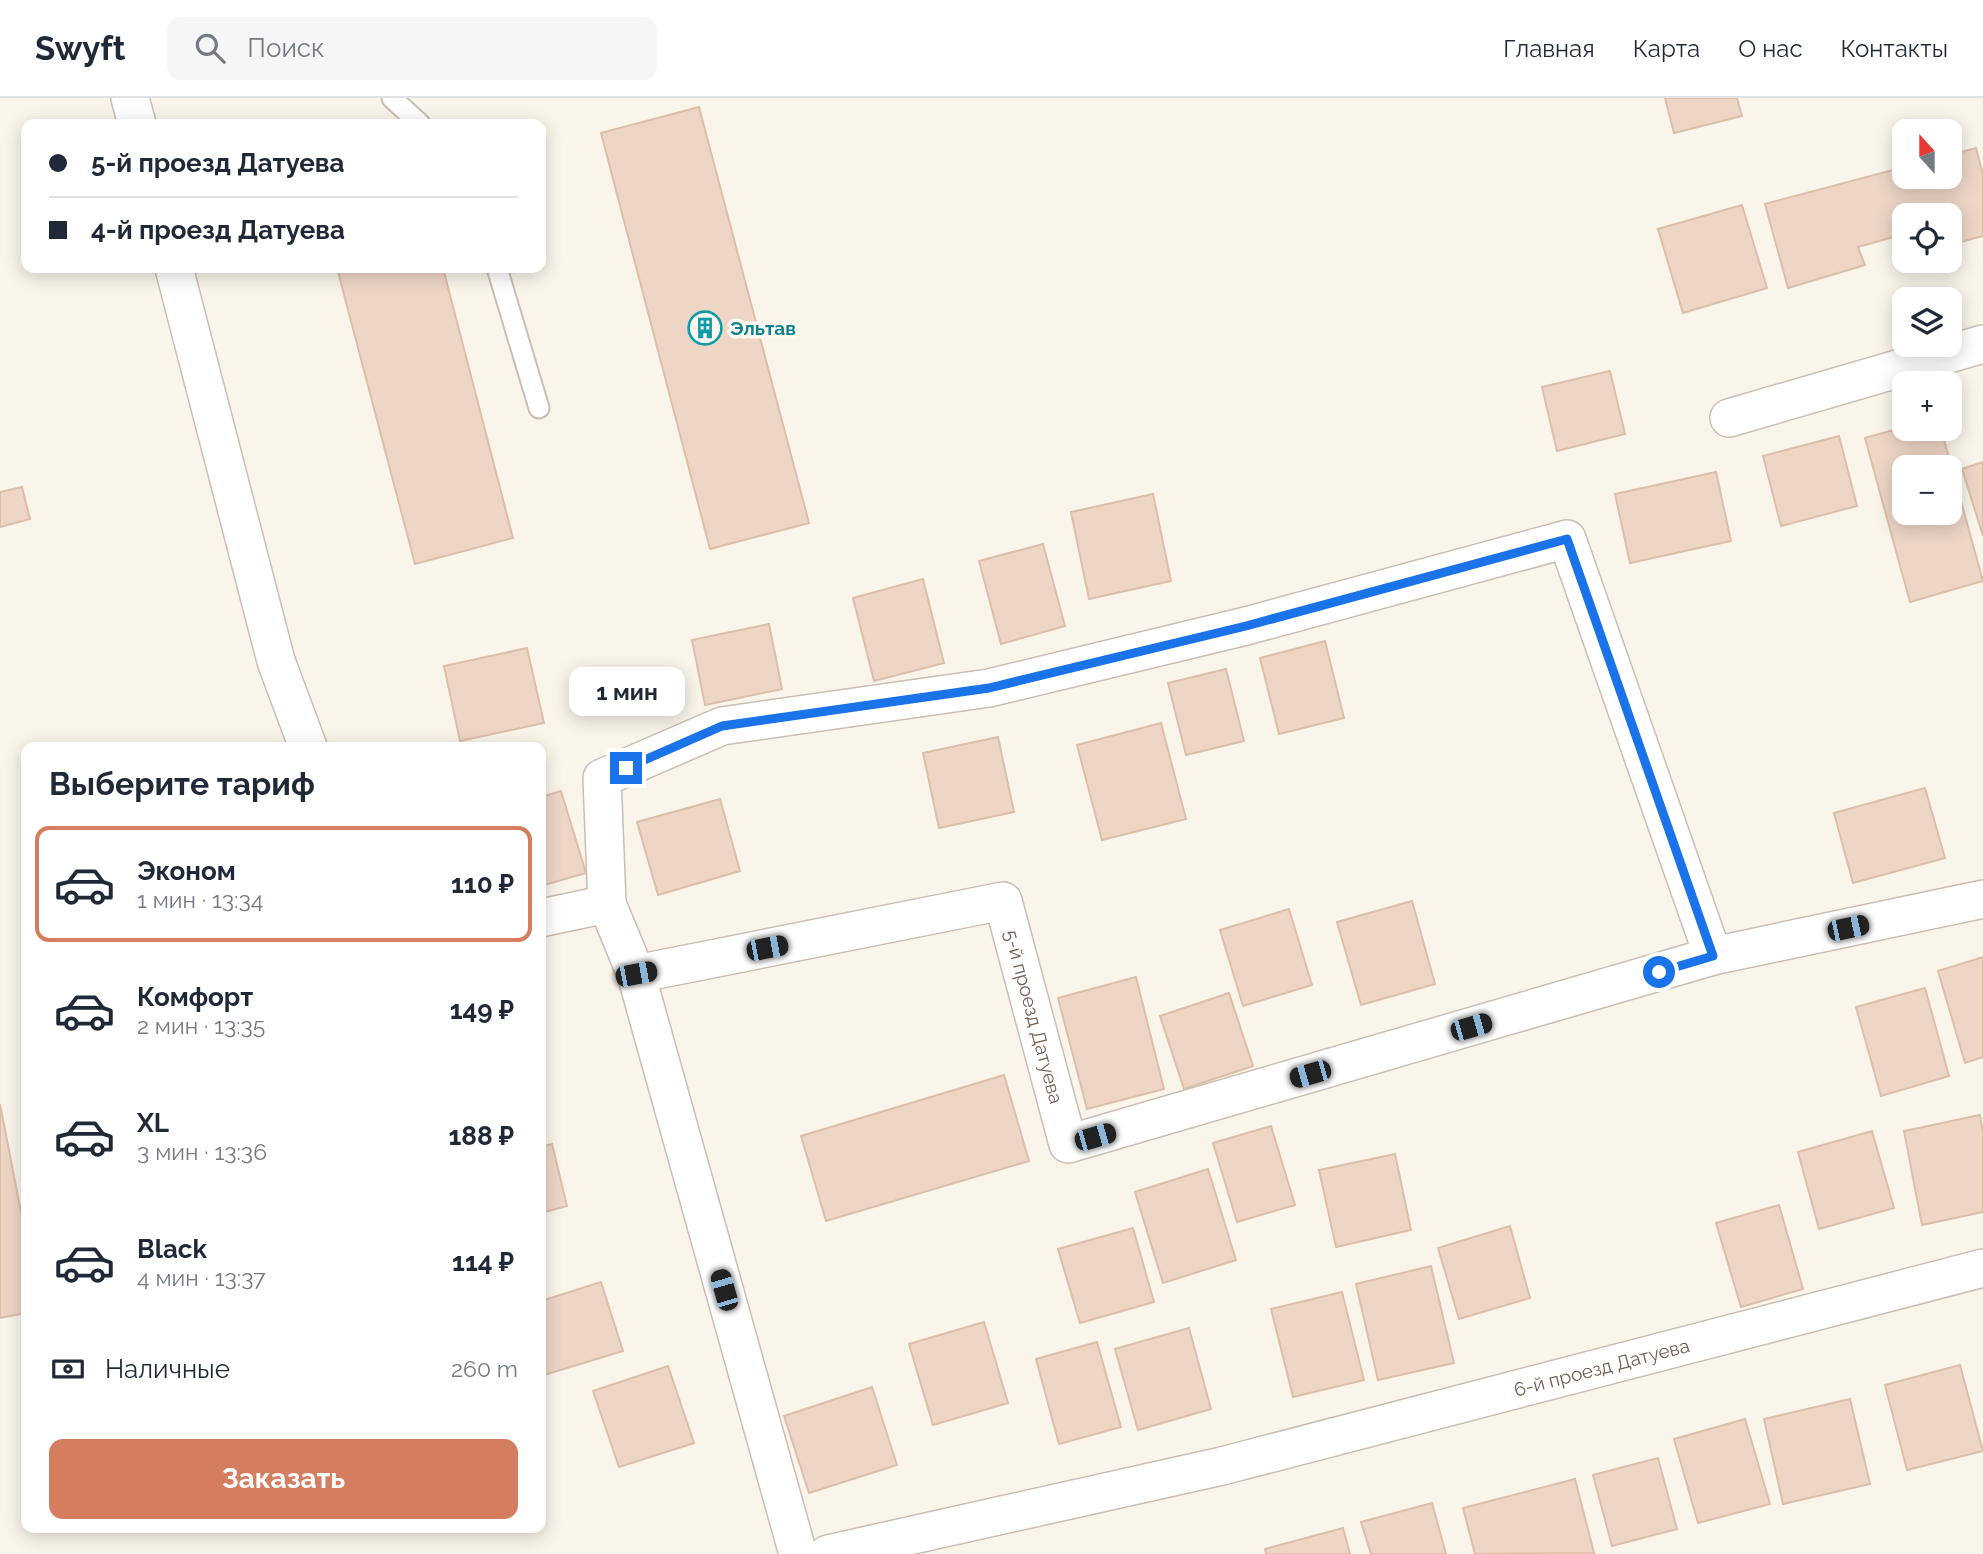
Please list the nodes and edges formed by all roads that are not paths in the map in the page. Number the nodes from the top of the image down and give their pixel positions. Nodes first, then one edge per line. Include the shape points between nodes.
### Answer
1 (130, 98) edge
2 (392, 98) edge
3 (136, 119) edge
4 (415, 119) edge
5 (175, 273) edge
6 (498, 273) edge
7 (1983, 344) edge
8 (539, 408) dead end
9 (1729, 418) dead end
10 (306, 742) edge
11 (1983, 899) edge
12 (607, 904) junction
13 (546, 917) edge
14 (1713, 956) junction
15 (636, 974) junction
16 (1983, 1268) edge
17 (798, 1554) edge
18 (828, 1554) edge

1 - 3 street
2 - 4 lane
5 - 10 street via 276,661
6 - 8 lane
7 - 9 street
11 - 14 street, 5-й проезд Датуева
12 - 13 street
12 - 14 street via 602,778 722,726 989,688 1246,626 1567,539
12 - 15 street
14 - 15 street, 5-й проезд Датуева via 1068,1144 1003,901
15 - 17 street
16 - 18 street, 6-й проезд Датуева via 1222,1466

